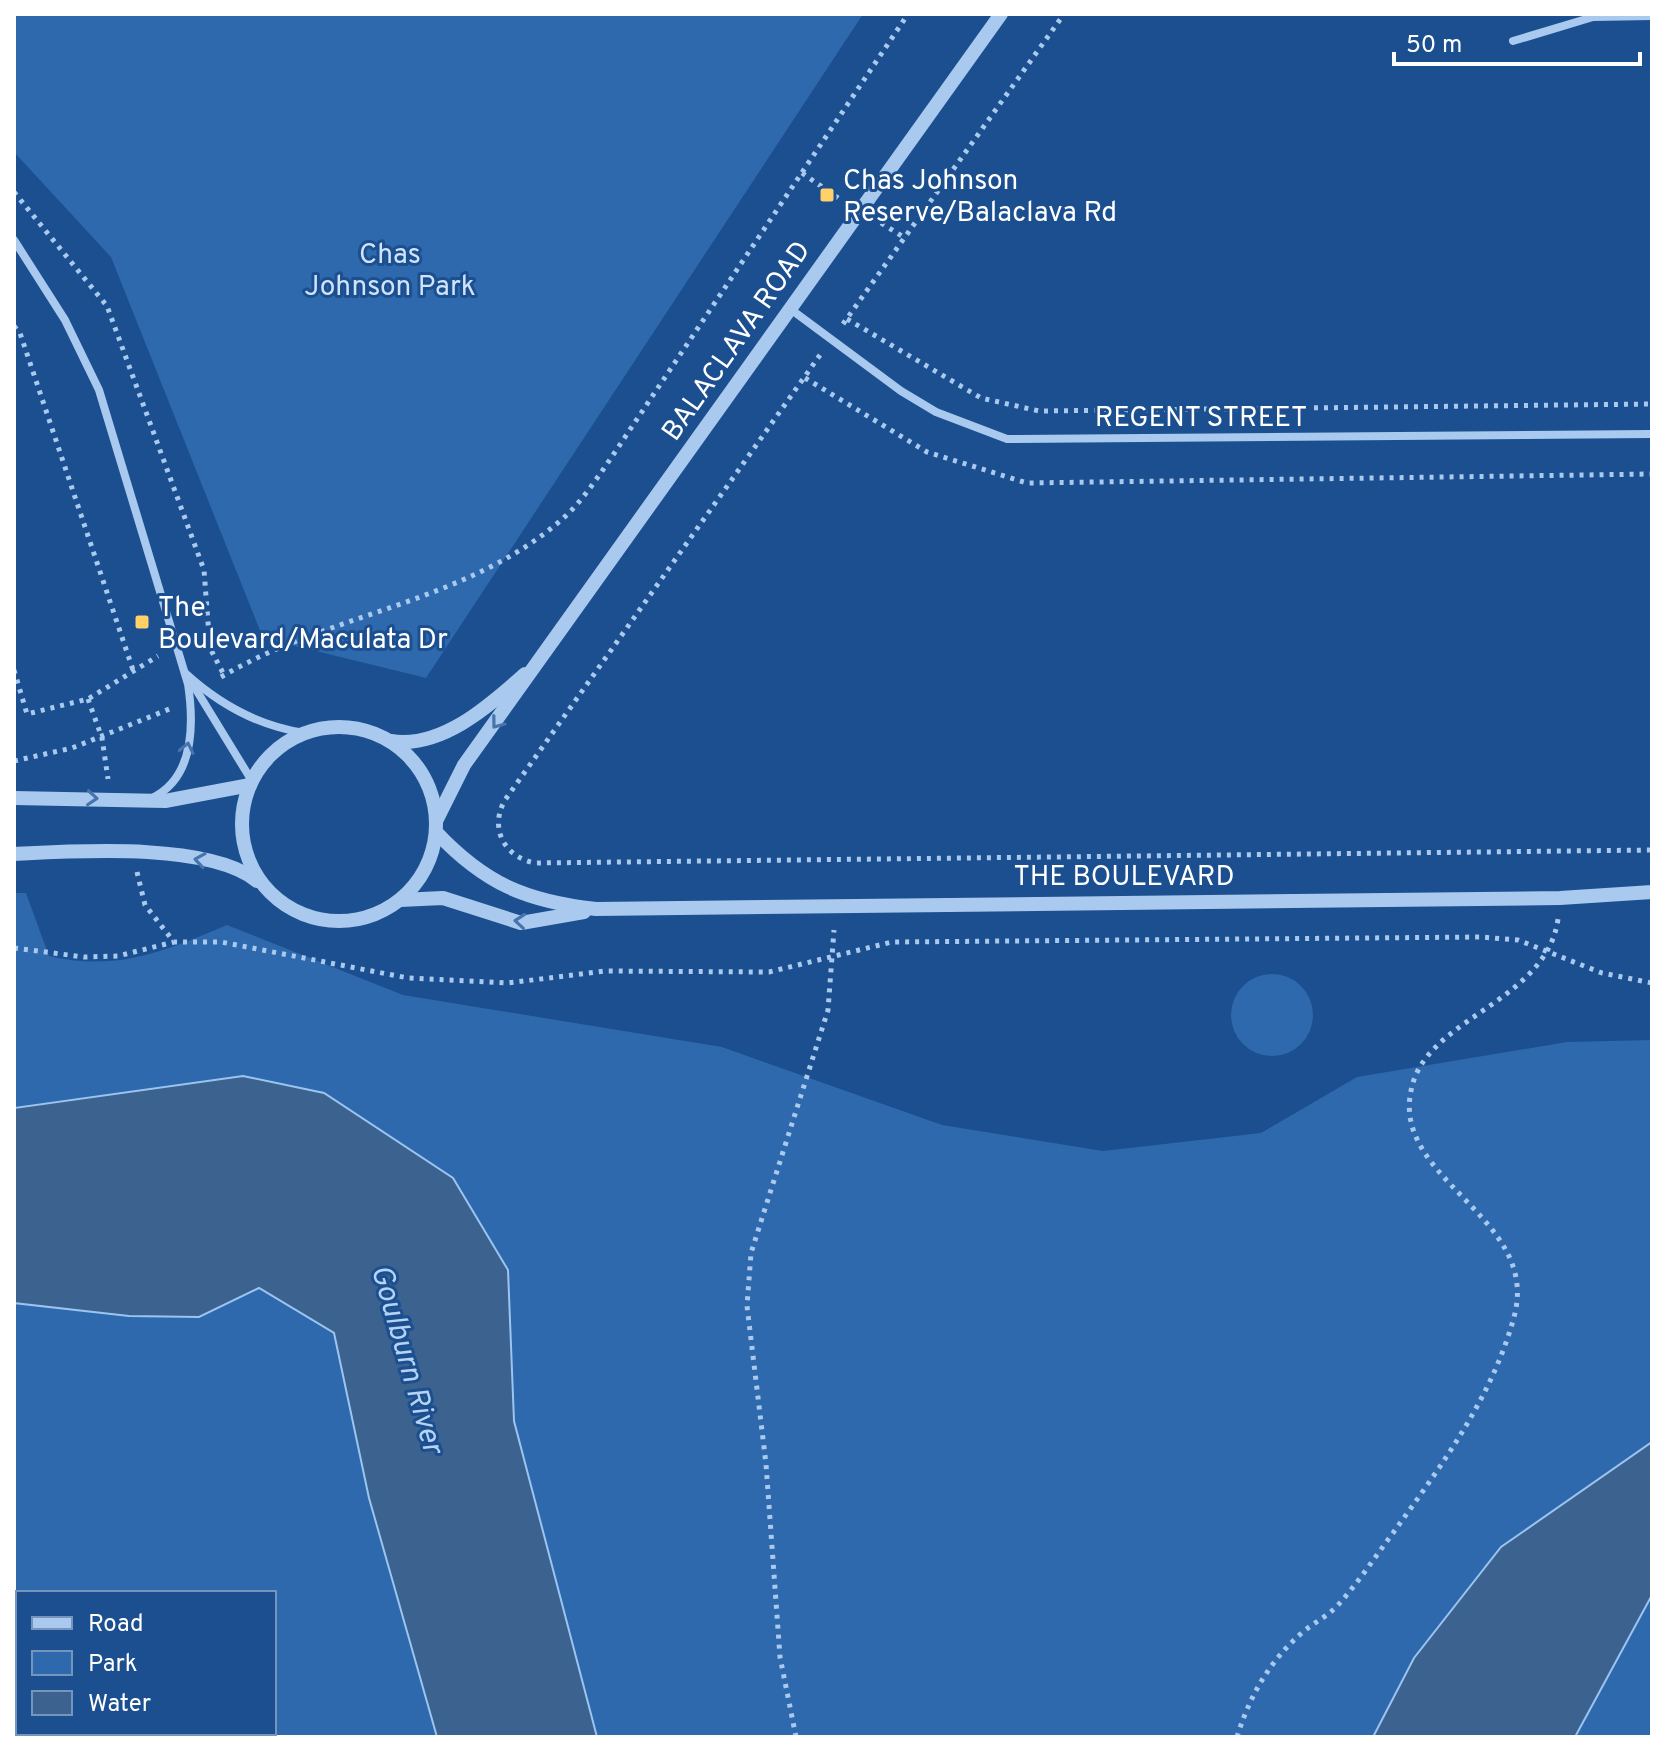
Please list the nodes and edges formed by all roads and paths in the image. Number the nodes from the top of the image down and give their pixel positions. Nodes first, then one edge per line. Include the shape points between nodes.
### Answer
1 (908, 14) edge
2 (1001, 14) edge
3 (1064, 14) edge
4 (1652, 16) edge
5 (1513, 41) dead end
6 (14, 192) edge
7 (14, 240) edge
8 (789, 308) junction
9 (847, 319) junction
10 (14, 326) edge
11 (829, 341) junction
12 (805, 378) junction
13 (1652, 404) edge
14 (1652, 434) edge
15 (1652, 474) edge
16 (176, 647) junction
17 (542, 659) junction
18 (14, 670) edge
19 (185, 672) junction
20 (134, 673) junction
21 (224, 675) junction
22 (202, 689) junction
23 (190, 696) junction
24 (88, 699) junction
25 (305, 733) junction
26 (102, 738) junction
27 (391, 741) junction
28 (14, 761) edge
29 (251, 783) junction
30 (14, 798) edge
31 (113, 800) junction
32 (140, 801) junction
33 (437, 825) junction
34 (1652, 850) edge
35 (131, 852) junction
36 (14, 854) edge
37 (269, 892) junction
38 (1652, 892) edge
39 (1560, 898) junction
40 (400, 900) junction
41 (835, 904) junction
42 (596, 909) junction
43 (174, 942) junction
44 (14, 948) edge
45 (1550, 950) junction
46 (833, 957) junction
47 (1652, 983) edge
48 (796, 1737) edge
49 (1237, 1737) edge

1 - 21 path via 607,464 562,520 496,564
2 - 8 street, BALACLAVA ROAD
3 - 9 path
4 - 5 street via 1593,17
6 - 21 path via 107,306 204,570 210,648
7 - 16 street via 65,320 99,390
8 - 11 street, REGENT STREET
8 - 17 street, BALACLAVA ROAD
9 - 11 path
9 - 13 path via 981,398 1039,411
10 - 20 path
11 - 12 path
11 - 14 street, REGENT STREET via 936,412 1007,439
12 - 15 path via 927,452 1027,483
12 - 34 path via 505,800 498,828 518,858 551,863
16 - 19 street
16 - 20 path
17 - 27 street, BALACLAVA ROAD via 488,705 448,730 423,740
17 -> 33 street, BALACLAVA ROAD via 464,765
18 - 24 path via 27,714
19 - 22 street
19 - 23 street
19 - 29 street
20 - 24 path
21 - 22 path
22 - 25 street via 260,722
23 - 26 path
32 -> 23 street via 165,791 181,771 191,732
24 - 26 path
25 - 27 street via 349,727
25 - 29 street via 276,750
26 - 28 path
26 - 31 path
27 - 33 street via 423,774
29 - 32 street via 195,797
29 - 37 street via 243,808 243,838 252,867
30 -> 31 street
31 - 32 street
33 - 40 street via 425,870
33 - 42 street, THE BOULEVARD via 481,873 512,891
35 - 36 street
37 -> 35 street via 230,866
35 - 43 path via 145,905
37 - 40 street via 310,917 341,922 372,915
38 - 39 street, THE BOULEVARD
39 - 41 street, THE BOULEVARD
39 - 45 path
42 -> 40 street, THE BOULEVARD via 521,923 443,898
41 - 42 street, THE BOULEVARD
41 - 46 path
43 - 44 path via 118,956
43 - 46 path via 221,942 408,978 460,982 508,983 605,971 769,972
45 - 46 path via 1481,937 892,942
45 - 47 path via 1602,973
45 - 49 path via 1505,996 1426,1058 1410,1094 1408,1116 1422,1153 1468,1198 1518,1275 1519,1295 1498,1364 1455,1442 1361,1576 1335,1608 1279,1655 1254,1691
46 - 48 path via 819,1046 751,1253 747,1306 766,1464 780,1657

